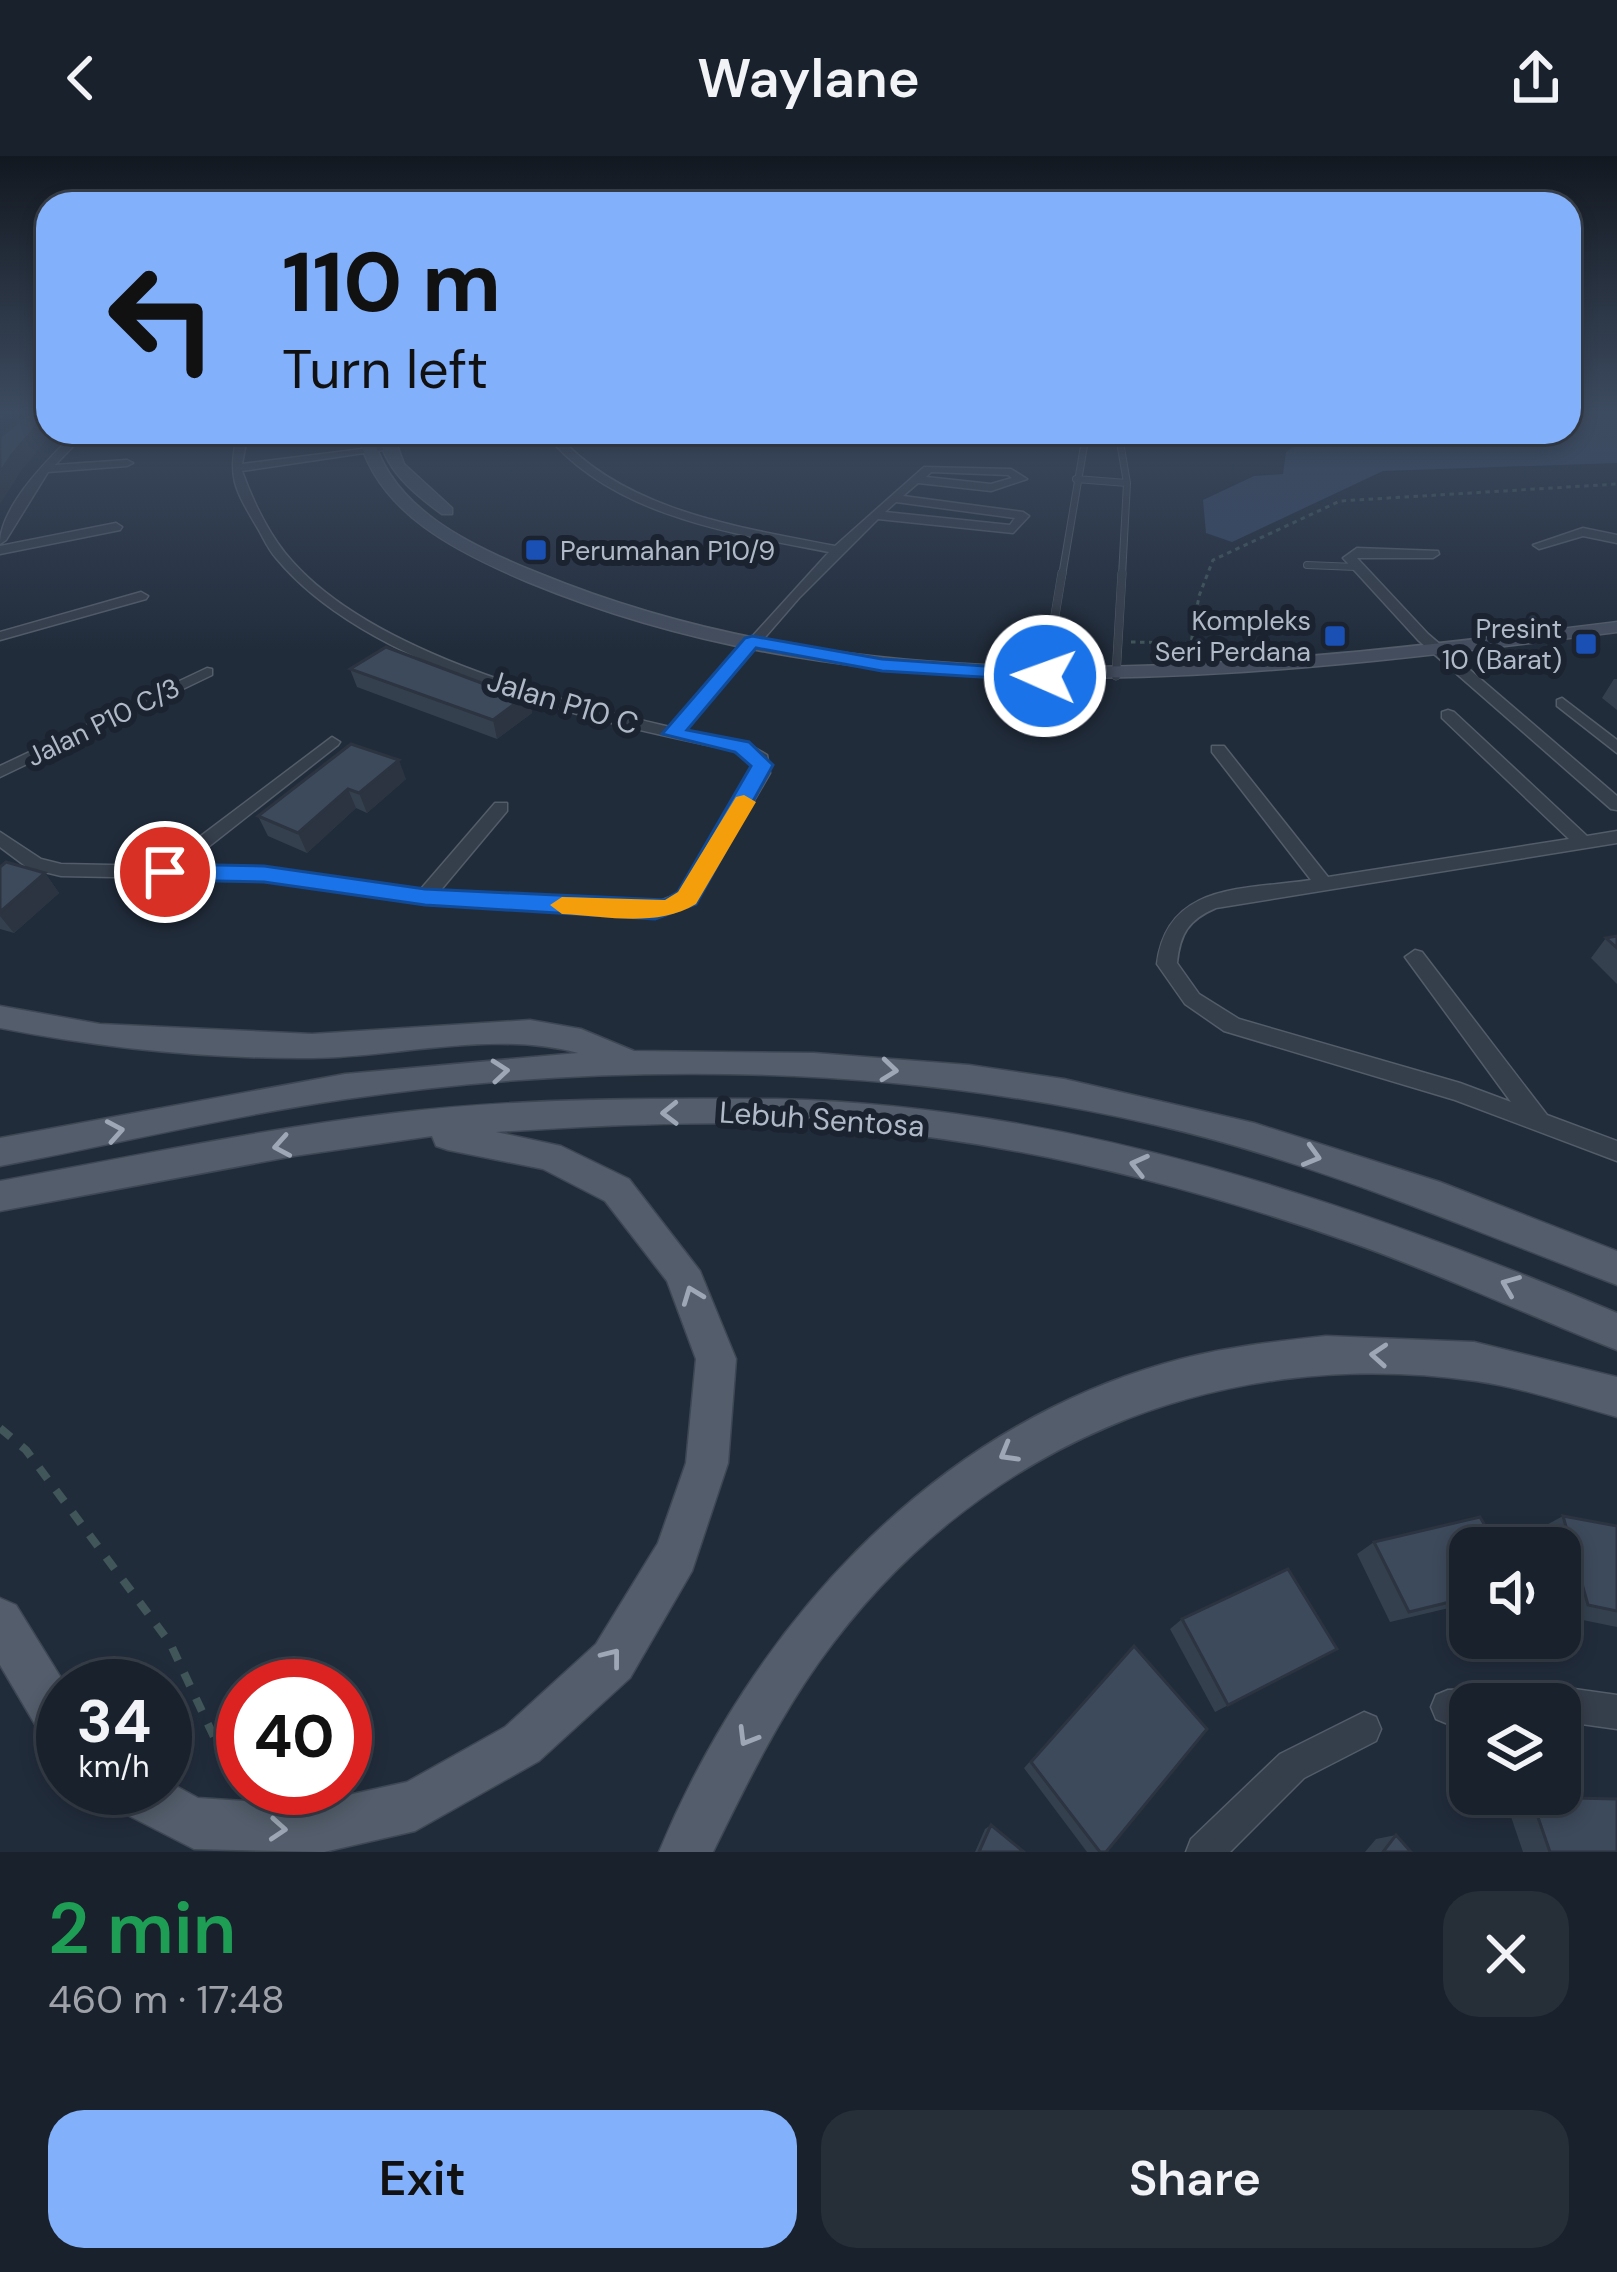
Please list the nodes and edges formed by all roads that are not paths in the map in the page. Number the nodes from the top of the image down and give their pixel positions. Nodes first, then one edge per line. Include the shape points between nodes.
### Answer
1 (31, 491) edge
2 (245, 491) edge
3 (396, 491) edge
4 (423, 491) edge
5 (630, 491) edge
6 (902, 491) edge
7 (1074, 491) edge
8 (1127, 491) edge
9 (894, 498) junction
10 (877, 514) junction
11 (116, 527) dead end
12 (1617, 539) edge
13 (0, 540) edge
14 (1539, 545) dead end
15 (0, 550) edge
16 (839, 550) junction
17 (1433, 554) dead end
18 (1307, 565) dead end
19 (1356, 567) junction
20 (141, 596) dead end
21 (1617, 614) edge
22 (1617, 627) edge
23 (0, 636) edge
24 (757, 636) junction
25 (1430, 643) junction
26 (1118, 659) junction
27 (1046, 669) junction
28 (206, 672) dead end
29 (1562, 703) dead end
30 (1448, 715) dead end
31 (673, 734) junction
32 (332, 742) dead end
33 (1617, 748) edge
34 (1218, 749) dead end
35 (0, 772) edge
36 (1617, 805) edge
37 (501, 807) dead end
38 (1617, 837) edge
39 (0, 838) edge
40 (1584, 843) junction
41 (165, 872) junction
42 (1323, 884) junction
43 (425, 897) junction
44 (1415, 958) dead end
45 (0, 1017) edge
46 (627, 1061) junction
47 (1540, 1121) junction
48 (394, 1127) junction
49 (1617, 1151) edge
50 (0, 1152) edge
51 (0, 1196) edge
52 (1617, 1268) edge
53 (1617, 1332) edge
54 (1617, 1397) edge
55 (0, 1621) edge
56 (36, 1681) edge
57 (1581, 1707) edge
58 (1617, 1712) edge
59 (1364, 1729) dead end
60 (179, 1815) edge
61 (685, 1852) edge
62 (1204, 1852) edge

1 - 13 street
2 - 31 street, Jalan P10 C via 261,534 315,590 390,636 554,705
3 - 24 street via 450,536 517,572 635,614
4 - 24 street via 532,563
5 - 16 street via 748,533
6 - 9 street
7 - 27 lane
8 - 26 lane
9 - 10 street
9 - 10 street via 1023,516 1018,527 1004,529
10 - 16 street
11 - 15 street
12 - 14 street via 1583,532
16 - 24 street
17 - 19 street via 1357,552 1349,558
18 - 19 lane
19 - 25 street
20 - 23 street
21 - 25 street
22 - 25 street
24 - 27 street via 882,665
24 - 31 street
25 - 26 street
25 - 36 street
26 - 27 street
28 - 35 street, Jalan P10 C/3
29 - 33 street
30 - 40 street
31 - 43 street, Jalan P10 C via 742,747 762,765 687,898 655,910
32 - 41 street
34 - 42 street
37 - 43 street
38 - 40 street
39 - 41 street, Jalan P10 C via 34,864 61,870
40 - 42 street
41 - 43 street, Jalan P10 C via 264,874
42 - 47 street via 1184,912 1170,934 1167,964 1192,999 1232,1025
44 - 47 street
45 - 46 main road via 100,1036 312,1046 530,1032
50 -> 46 main road, Lebuh Sentosa via 390,1081
46 -> 52 main road, Lebuh Sentosa via 876,1068 1103,1102 1360,1170
47 - 49 street
48 -> 51 main road, Lebuh Sentosa
53 -> 48 main road, Lebuh Sentosa via 1359,1228 1214,1183 988,1134 748,1111
60 -> 48 main road via 194,1823 303,1831 415,1806 522,1744 613,1661 676,1556 707,1463 716,1359 682,1271 617,1190 549,1156
54 -> 61 main road via 1491,1364 1361,1353 1258,1359 1072,1416 983,1467 908,1527 821,1621 742,1743
55 - 56 main road
57 - 58 street
59 - 62 street via 1292,1766

